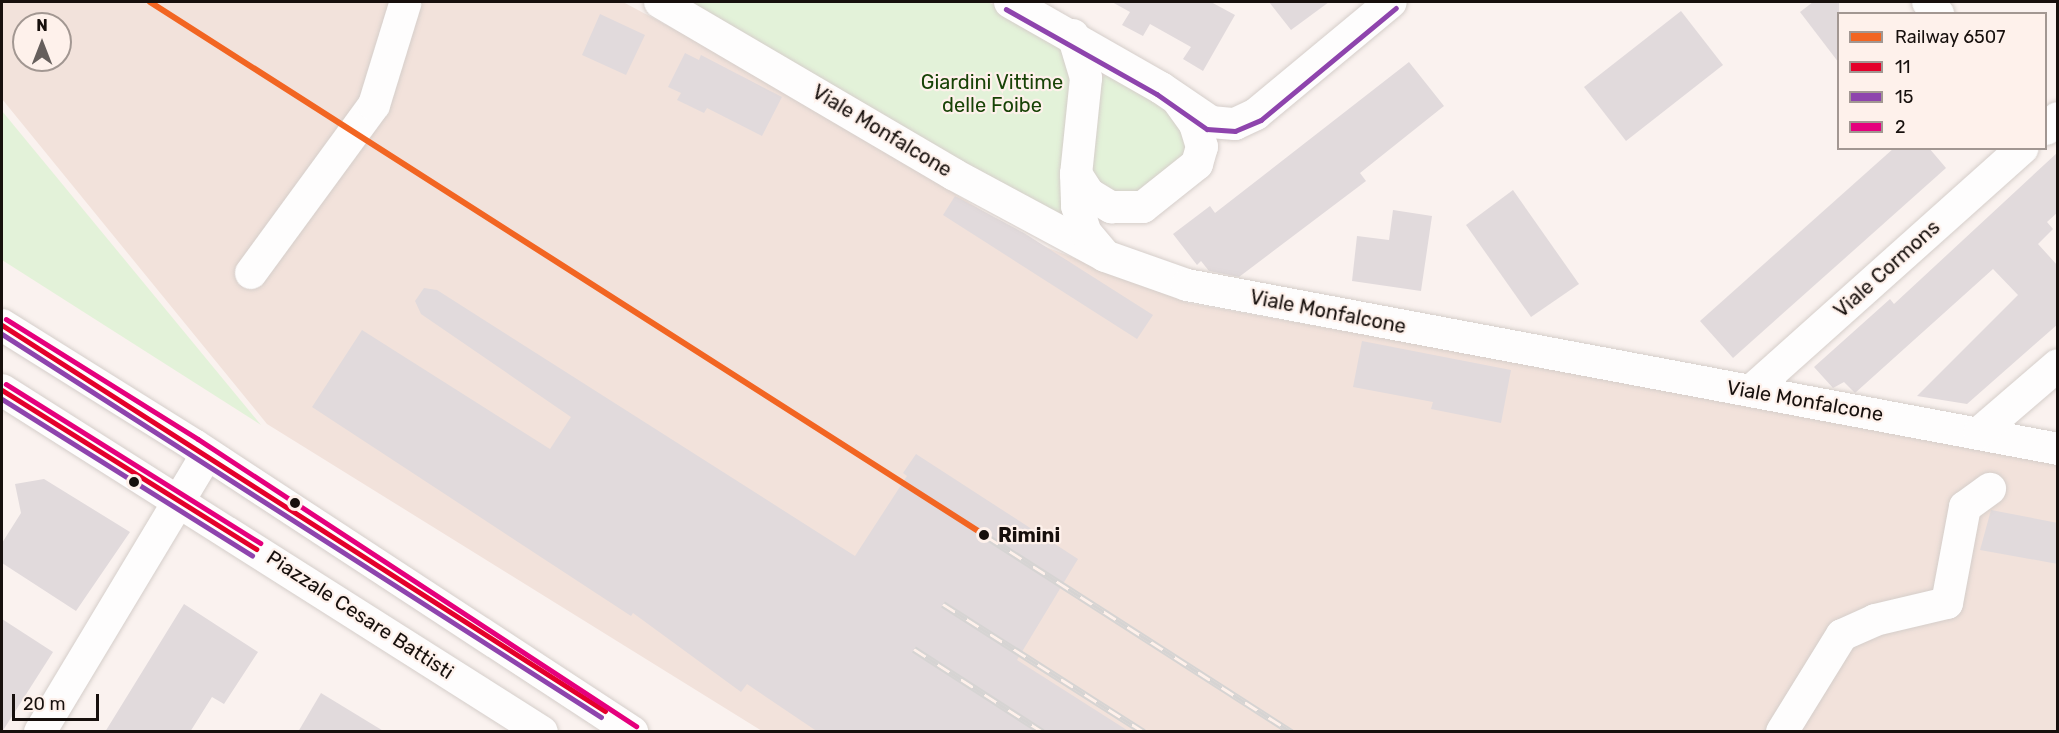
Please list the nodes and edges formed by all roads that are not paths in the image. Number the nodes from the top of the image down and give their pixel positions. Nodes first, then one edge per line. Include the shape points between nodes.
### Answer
1 (660, 2) edge
2 (1010, 2) edge
3 (1391, 2) edge
4 (405, 4) dead end
5 (1073, 35) junction
6 (1119, 63) junction
7 (1086, 78) junction
8 (1175, 96) junction
9 (2021, 150) edge
10 (1076, 174) junction
11 (1105, 256) junction
12 (251, 273) dead end
13 (2, 325) edge
14 (2058, 365) edge
15 (2, 390) edge
16 (1752, 390) junction
17 (1979, 433) junction
18 (2058, 449) edge
19 (207, 454) junction
20 (1990, 489) dead end
21 (178, 499) junction
22 (605, 711) junction
23 (40, 732) edge
24 (542, 732) edge
25 (632, 732) edge
26 (649, 732) edge
27 (1782, 732) edge

1 - 11 street, Viale Monfalcone via 952,174
2 - 5 street
3 - 8 street via 1256,114 1235,124 1211,122
4 - 12 street via 374,105
5 - 6 street
5 - 7 street
6 - 7 street via 1100,67
6 - 8 street
7 - 10 street
8 - 10 street via 1195,124 1202,147 1197,164 1143,207 1111,207 1089,194
9 - 16 street, Viale Cormons
10 - 11 street via 1077,206 1086,233
11 - 16 street, Viale Monfalcone via 1187,285
13 - 19 street
14 - 17 street
15 - 21 street, Piazzale Cesare Battisti
16 - 17 street, Viale Monfalcone
17 - 18 street, Viale Monfalcone
19 - 21 street
19 - 22 street
20 - 27 street via 1965,507 1947,603 1875,620 1842,635
21 - 23 street
21 - 24 street, Piazzale Cesare Battisti
22 - 25 street
22 - 26 street via 631,720

